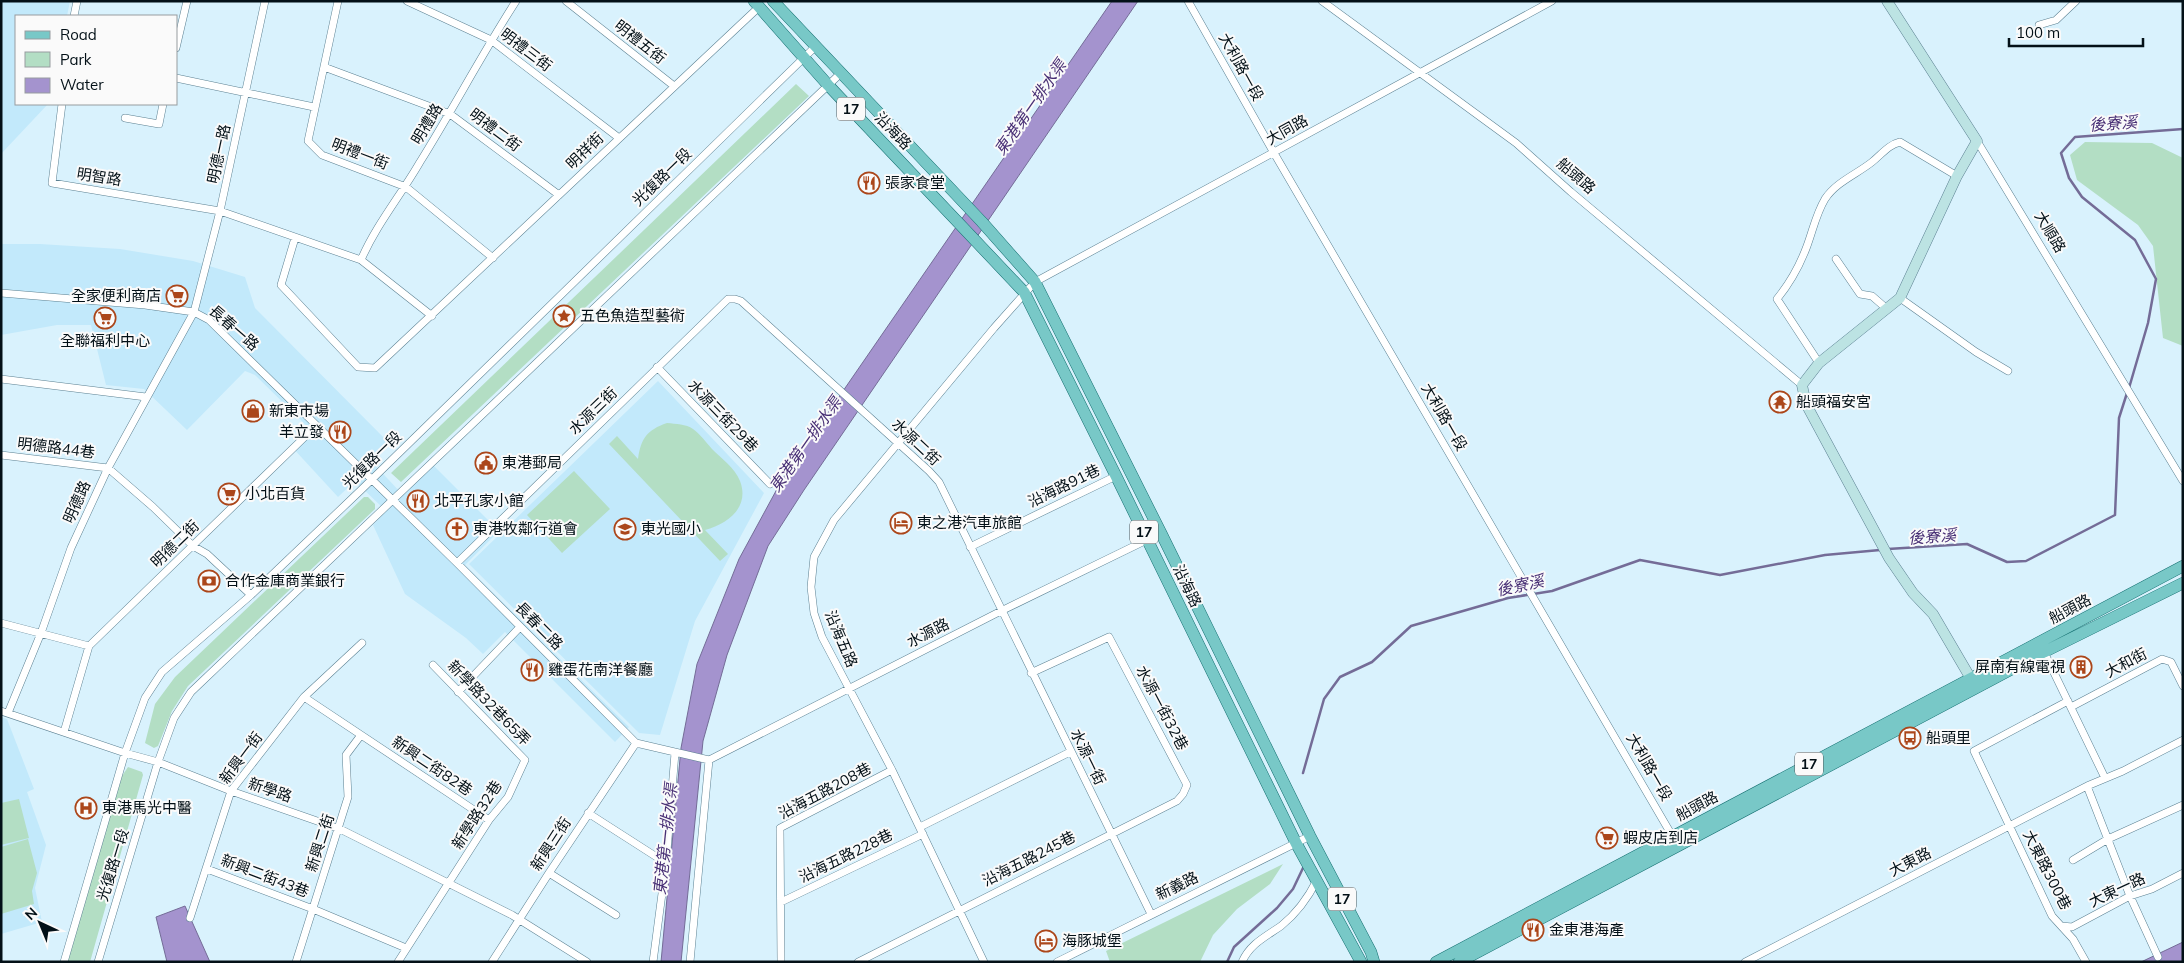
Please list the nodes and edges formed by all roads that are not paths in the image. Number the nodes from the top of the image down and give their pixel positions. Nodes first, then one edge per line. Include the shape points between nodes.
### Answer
1 (77, 1) edge
2 (187, 1) edge
3 (265, 1) edge
4 (338, 1) edge
5 (407, 1) edge
6 (516, 1) edge
7 (566, 1) edge
8 (773, 1) edge
9 (1188, 1) edge
10 (1322, 1) edge
11 (1552, 1) edge
12 (1887, 1) edge
13 (2076, 1) edge
14 (756, 4) edge
15 (74, 15) edge
16 (2039, 25) dead end
17 (491, 40) junction
18 (178, 41) edge
19 (816, 46) junction
20 (803, 58) junction
21 (324, 67) junction
22 (841, 73) junction
23 (1420, 73) junction
24 (178, 78) edge
25 (828, 85) junction
26 (674, 86) junction
27 (246, 93) junction
28 (62, 105) edge
29 (163, 105) edge
30 (314, 107) junction
31 (450, 114) junction
32 (125, 118) dead end
33 (619, 138) junction
34 (1977, 140) junction
35 (1274, 153) junction
36 (1957, 176) junction
37 (406, 187) junction
38 (559, 195) junction
39 (220, 211) junction
40 (295, 238) junction
41 (493, 258) junction
42 (1836, 259) dead end
43 (361, 260) junction
44 (1035, 282) junction
45 (1024, 292) junction
46 (1, 293) edge
47 (1900, 298) junction
48 (1887, 309) junction
49 (194, 312) junction
50 (432, 316) junction
51 (1819, 363) junction
52 (657, 367) junction
53 (2008, 371) dead end
54 (1, 379) edge
55 (833, 384) joint
56 (1802, 386) junction
57 (146, 397) junction
58 (316, 426) junction
59 (899, 443) junction
60 (1, 455) edge
61 (108, 468) junction
62 (1116, 476) junction
63 (371, 480) junction
64 (2183, 480) edge
65 (770, 484) dead end
66 (393, 500) junction
67 (1161, 533) junction
68 (1147, 539) junction
69 (193, 546) junction
70 (970, 547) junction
71 (457, 563) junction
72 (2183, 566) edge
73 (2183, 583) edge
74 (251, 595) junction
75 (1001, 611) junction
76 (1, 622) edge
77 (520, 627) junction
78 (41, 633) junction
79 (362, 643) dead end
80 (89, 646) junction
81 (2041, 647) junction
82 (433, 665) dead end
83 (1031, 673) junction
84 (1972, 678) junction
85 (2183, 686) edge
86 (1976, 689) junction
87 (848, 690) junction
88 (458, 692) junction
89 (304, 697) junction
90 (2070, 704) junction
91 (5, 712) edge
92 (64, 732) junction
93 (361, 735) junction
94 (2183, 740) edge
95 (636, 744) junction
96 (1974, 751) joint
97 (1070, 752) junction
98 (125, 753) junction
99 (677, 753) junction
100 (524, 760) joint
101 (709, 760) junction
102 (158, 762) junction
103 (892, 770) junction
104 (2105, 778) junction
105 (2087, 786) junction
106 (231, 791) junction
107 (2183, 805) edge
108 (588, 813) junction
109 (489, 820) junction
110 (2009, 826) junction
111 (340, 829) junction
112 (921, 830) junction
113 (1110, 833) junction
114 (1310, 836) junction
115 (2108, 839) junction
116 (1675, 841) junction
117 (1296, 843) junction
118 (2073, 860) dead end
119 (666, 863) junction
120 (207, 869) junction
121 (549, 873) junction
122 (2183, 873) edge
123 (1316, 880) junction
124 (449, 883) junction
125 (2130, 896) junction
126 (781, 902) junction
127 (313, 909) junction
128 (960, 910) junction
129 (1151, 914) junction
130 (616, 915) dead end
131 (190, 918) dead end
132 (520, 920) junction
133 (2062, 926) junction
134 (406, 948) junction
135 (2158, 957) dead end
136 (64, 962) edge
137 (98, 962) edge
138 (296, 962) edge
139 (398, 962) edge
140 (492, 962) edge
141 (587, 962) edge
142 (653, 962) edge
143 (690, 962) edge
144 (781, 962) edge
145 (858, 962) edge
146 (984, 962) edge
147 (1057, 962) edge
148 (1242, 962) edge
149 (1361, 962) edge
150 (1374, 962) edge
151 (1436, 962) edge
152 (1459, 962) edge
153 (1745, 962) edge
154 (2086, 962) edge

1 - 15 street
2 - 18 street
3 - 27 street, 明德一路
4 - 21 street, 明禮一街
5 - 17 street, 明禮三街
6 - 17 street, 明禮路
7 - 26 street, 明禮五街
8 - 19 main road, 沿海路 / 17
9 - 35 street, 大利路一段
10 - 23 street, 船頭路
11 - 23 street, 大同路
12 - 34 street, 大順路
13 - 16 street via 2056,20
14 - 20 main road, 沿海路 / 17
14 - 26 street, 明祥街
17 - 31 street, 明禮路
17 - 33 street, 明禮三街
19 - 20 street, 光復路一段
19 - 22 main road, 沿海路 / 17
20 - 25 main road, 沿海路 / 17
20 - 63 street, 光復路一段
21 - 30 street, 明禮一街
21 - 31 street, 明禮二街
22 - 25 street, 光復路一段
22 - 44 main road, 沿海路 / 17
23 - 35 street, 大同路
23 - 56 street, 船頭路 via 1516,143
24 - 27 street
25 - 45 main road, 沿海路 / 17
25 - 66 street, 光復路一段
26 - 33 street, 明祥街
27 - 30 street
27 - 39 street, 明德一路
28 - 39 street, 明智路 via 52,183
29 - 32 street via 159,124
30 - 37 street, 明禮一街 via 308,141 322,155
31 - 37 street, 明禮路
31 - 38 street, 明禮二街
33 - 38 street, 明祥街
34 - 36 street
34 - 64 street, 大順路
35 - 44 street, 大同路
35 - 116 street, 大利路一段
36 - 47 street
36 - 51 street via 1900,142 1892,143 1826,198 1799,266 1777,299
37 - 41 street, 明禮一街
37 - 43 street, 明禮路 via 368,242
38 - 41 street, 明祥街
39 - 40 street
39 - 49 street, 明德一路
40 - 43 street
40 - 50 street, 明祥街 via 281,285 358,367 375,368
41 - 50 street, 明祥街
42 - 48 street via 1860,294 1872,296
43 - 50 street
44 - 45 street, 沿海五路
44 - 67 main road, 沿海路 / 17
45 - 59 street, 沿海五路
45 - 62 main road, 沿海路 / 17
46 - 49 street, 長春一路
47 - 48 street
47 - 53 street
48 - 51 street
49 - 57 street, 明德路
49 - 58 street, 長春一路 via 209,320
51 - 56 street
52 - 55 street, 水源三街 via 728,299 735,299
52 - 65 street, 水源三街29巷
52 - 71 street, 水源三街
54 - 57 street
55 - 59 street, 水源二街
56 - 84 street via 1806,404 1889,558 1913,594 1933,614
57 - 61 street, 明德路
58 - 63 street, 長春一路
58 - 69 street, 明德二街
59 - 70 street, 水源二街 via 939,482
59 - 87 street, 沿海五路 via 834,520 814,557 811,587 814,613
60 - 61 street, 明德路44巷
61 - 69 street
61 - 78 street, 明德路 via 71,548
62 - 68 main road, 沿海路 / 17
62 - 70 street, 沿海路91巷
63 - 66 street, 長春一路
63 - 74 street, 光復路一段
66 - 71 street, 長春二路
66 - 102 street, 光復路一段 via 191,692 174,718
67 - 68 street, 水源路
67 - 114 main road, 沿海路 / 17
68 - 75 street, 水源路
68 - 117 main road, 沿海路 / 17
69 - 74 street via 207,554
69 - 80 street, 明德二街
70 - 75 street, 水源二街
71 - 77 street, 長春二路
72 - 81 main road, 船頭路 / 17
73 - 81 main road, 船頭路 / 17
74 - 98 street, 光復路一段 via 162,672 145,698
75 - 83 street, 水源一街
75 - 87 street, 水源路
76 - 78 street
77 - 88 street
77 - 95 street, 長春二路
78 - 80 street
78 - 91 street, 明德路
79 - 89 street, 新興一街
80 - 92 street
81 - 84 main road, 船頭路 / 17
81 - 86 main road, 船頭路 / 17
81 - 90 street
82 - 88 street, 新學路32巷65弄
83 - 97 street, 水源一街
83 - 113 street, 水源一街32巷 via 1110,637 1187,785 1177,801
84 - 86 street
84 - 116 main road, 船頭路 / 17
85 - 90 street, 大和街 via 2171,662 2162,659
86 - 116 main road, 船頭路 / 17
87 - 101 street, 水源路
87 - 103 street, 沿海五路
88 - 100 street, 新學路32巷65弄
89 - 93 street, 新興二街82巷
89 - 106 street, 新興一街
90 - 96 street, 大和街
90 - 104 street
91 - 92 street, 新學路
92 - 98 street, 新學路
93 - 109 street, 新興二街82巷
93 - 111 street, 新興二街 via 346,755 348,796
94 - 104 street, 大東路
95 - 99 street
95 - 108 street, 新興三街
96 - 110 street, 大東路300巷
97 - 112 street, 沿海五路228巷
97 - 113 street, 水源一街
98 - 102 street, 新學路
98 - 136 street, 光復路一段
99 - 101 street
99 - 119 street
100 - 109 street, 新學路32巷 via 508,797
101 - 143 street
102 - 106 street, 新學路
102 - 137 street, 光復路一段
103 - 112 street, 沿海五路
103 - 126 street, 沿海五路208巷 via 780,828
104 - 105 street, 大東路
105 - 110 street, 大東路
105 - 115 street
106 - 111 street, 新學路
106 - 120 street, 新興一街
107 - 115 street
108 - 119 street
108 - 121 street, 新興三街
109 - 124 street, 新學路32巷
110 - 133 street, 大東路300巷 via 2052,916
110 - 153 street, 大東路
111 - 124 street, 新學路
111 - 127 street, 新興二街
112 - 126 street, 沿海五路228巷
112 - 128 street, 沿海五路
113 - 128 street, 沿海五路245巷
113 - 129 street, 水源一街
114 - 117 street, 新義路
114 - 150 main road, 17
115 - 118 street
115 - 125 street
116 - 151 main road, 船頭路 / 17
116 - 152 main road, 船頭路 / 17
117 - 123 main road, 沿海路 / 17
117 - 129 street, 新義路
119 - 142 street
120 - 127 street, 新興二街43巷
120 - 131 street, 新興一街
121 - 130 street
121 - 132 street, 新興三街
122 - 125 street, 大東一路
123 - 148 street via 1308,898 1282,925 1246,951
123 - 149 main road, 沿海路 / 17
124 - 132 street, 新學路
124 - 134 street, 新學路32巷
125 - 133 street, 大東一路 via 2072,927
125 - 135 street
126 - 144 street, 沿海五路208巷
127 - 134 street, 新興二街43巷
127 - 138 street, 新興二街
128 - 145 street, 沿海五路245巷
128 - 146 street, 沿海五路
129 - 147 street, 新義路
132 - 140 street, 新興三街
132 - 141 street, 新學路
133 - 154 street, 大東路300巷
134 - 139 street, 新學路32巷

